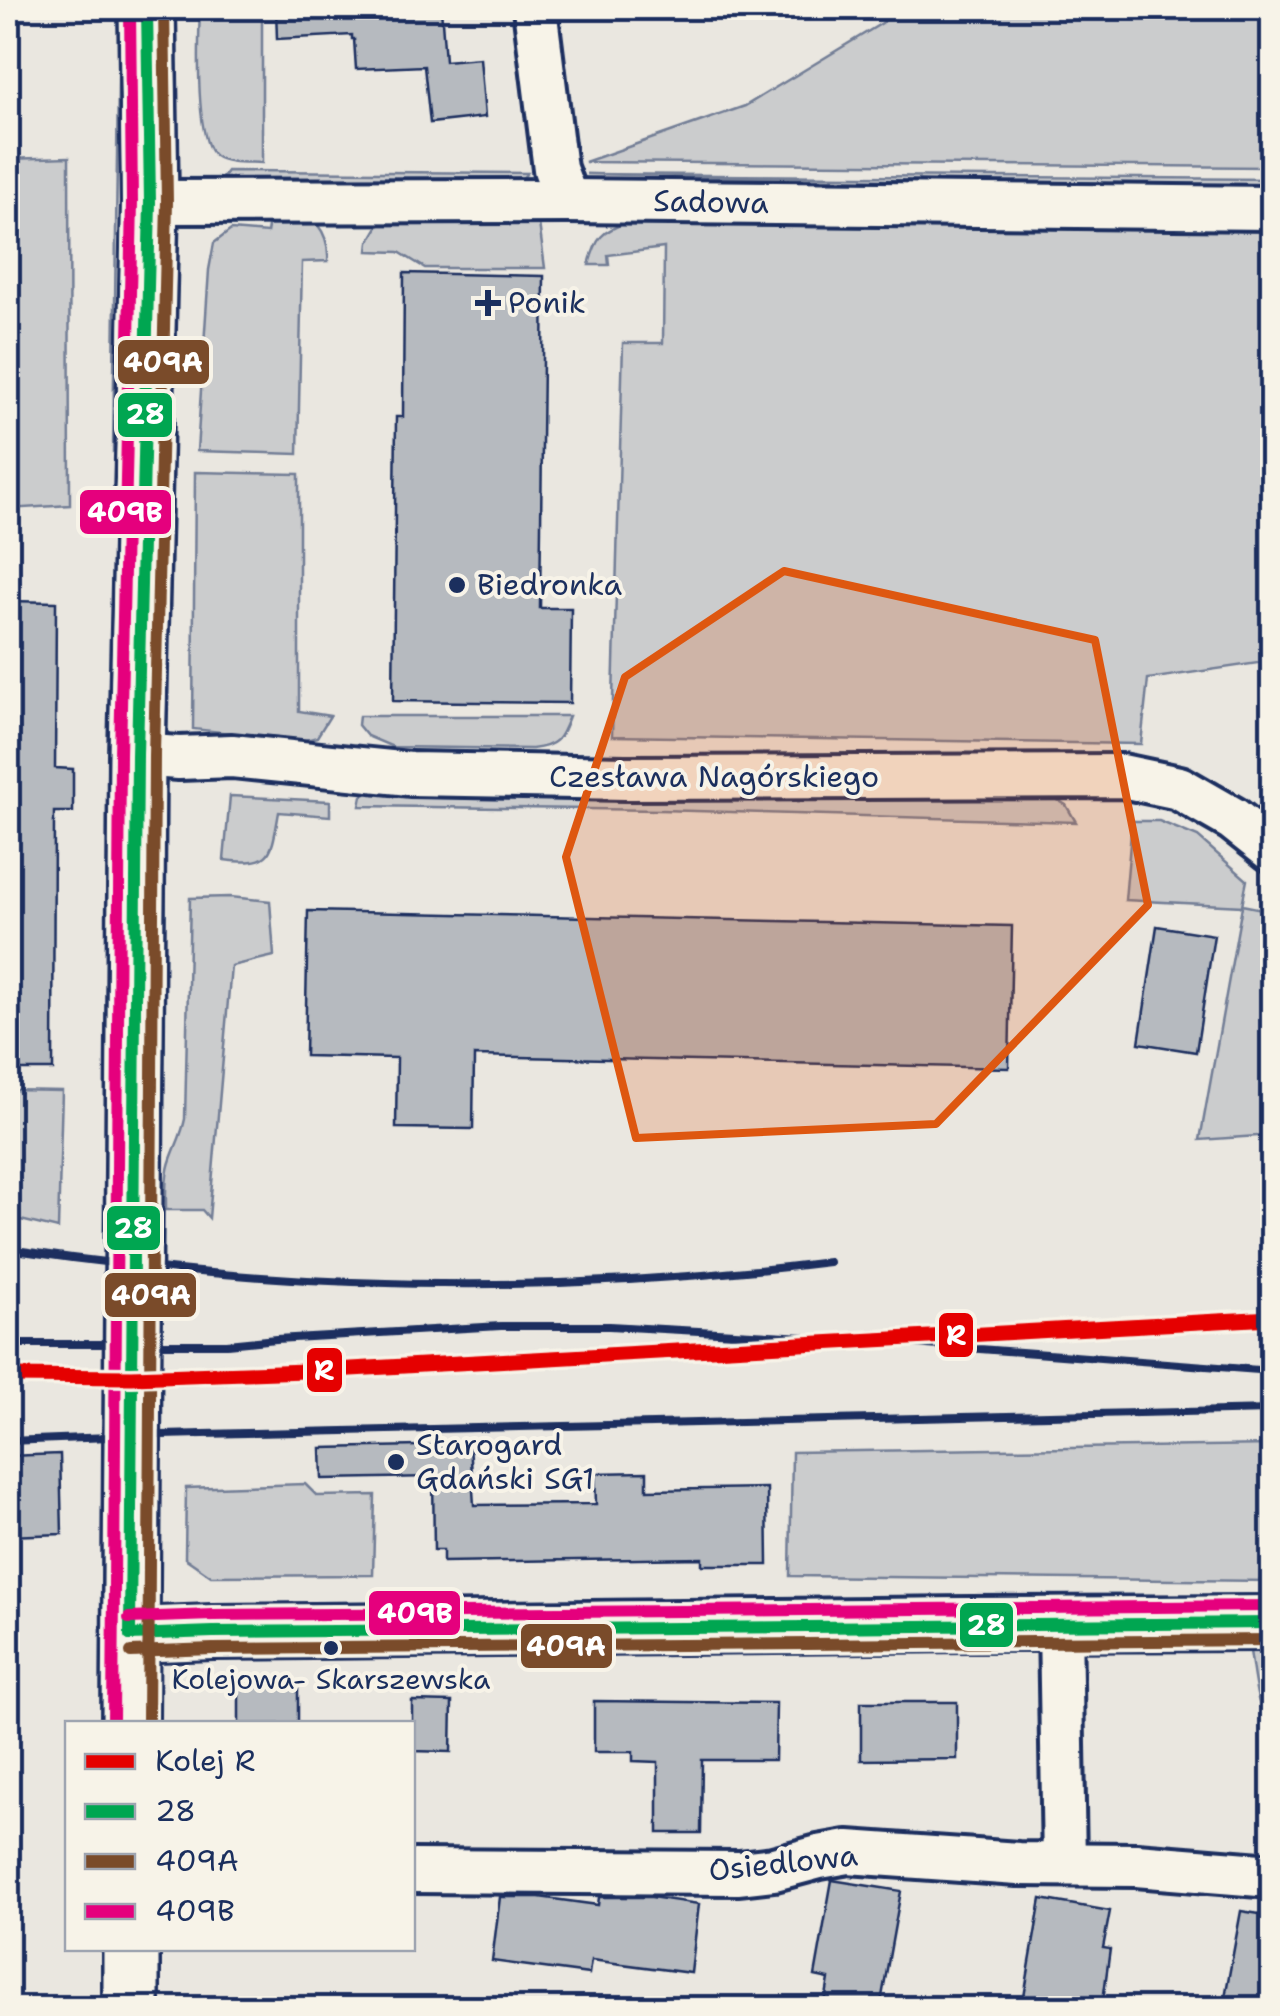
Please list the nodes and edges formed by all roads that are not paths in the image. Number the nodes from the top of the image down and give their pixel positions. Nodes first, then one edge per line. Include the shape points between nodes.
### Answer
1 (147, 8) edge
2 (535, 8) edge
3 (566, 201) junction
4 (150, 202) junction
5 (1272, 208) edge
6 (137, 756) junction
7 (1272, 850) edge
8 (1272, 1623) edge
9 (1060, 1624) junction
10 (130, 1636) junction
11 (130, 1721) edge
12 (1064, 1864) junction
13 (415, 1871) edge
14 (1272, 1876) edge
15 (131, 1951) edge
16 (131, 2008) edge

1 - 4 main road
2 - 3 street via 555,168
3 - 4 street, Sadowa
3 - 5 street, Sadowa
4 - 6 main road
6 - 7 street, Czesława Nagórskiego via 232,756 410,774 1122,776 1179,788
6 - 10 main road
8 - 9 street
9 - 10 street
9 - 12 street
10 - 11 main road
12 - 13 street, Osiedlowa via 848,1852 739,1873
12 - 14 street, Osiedlowa
15 - 16 main road

